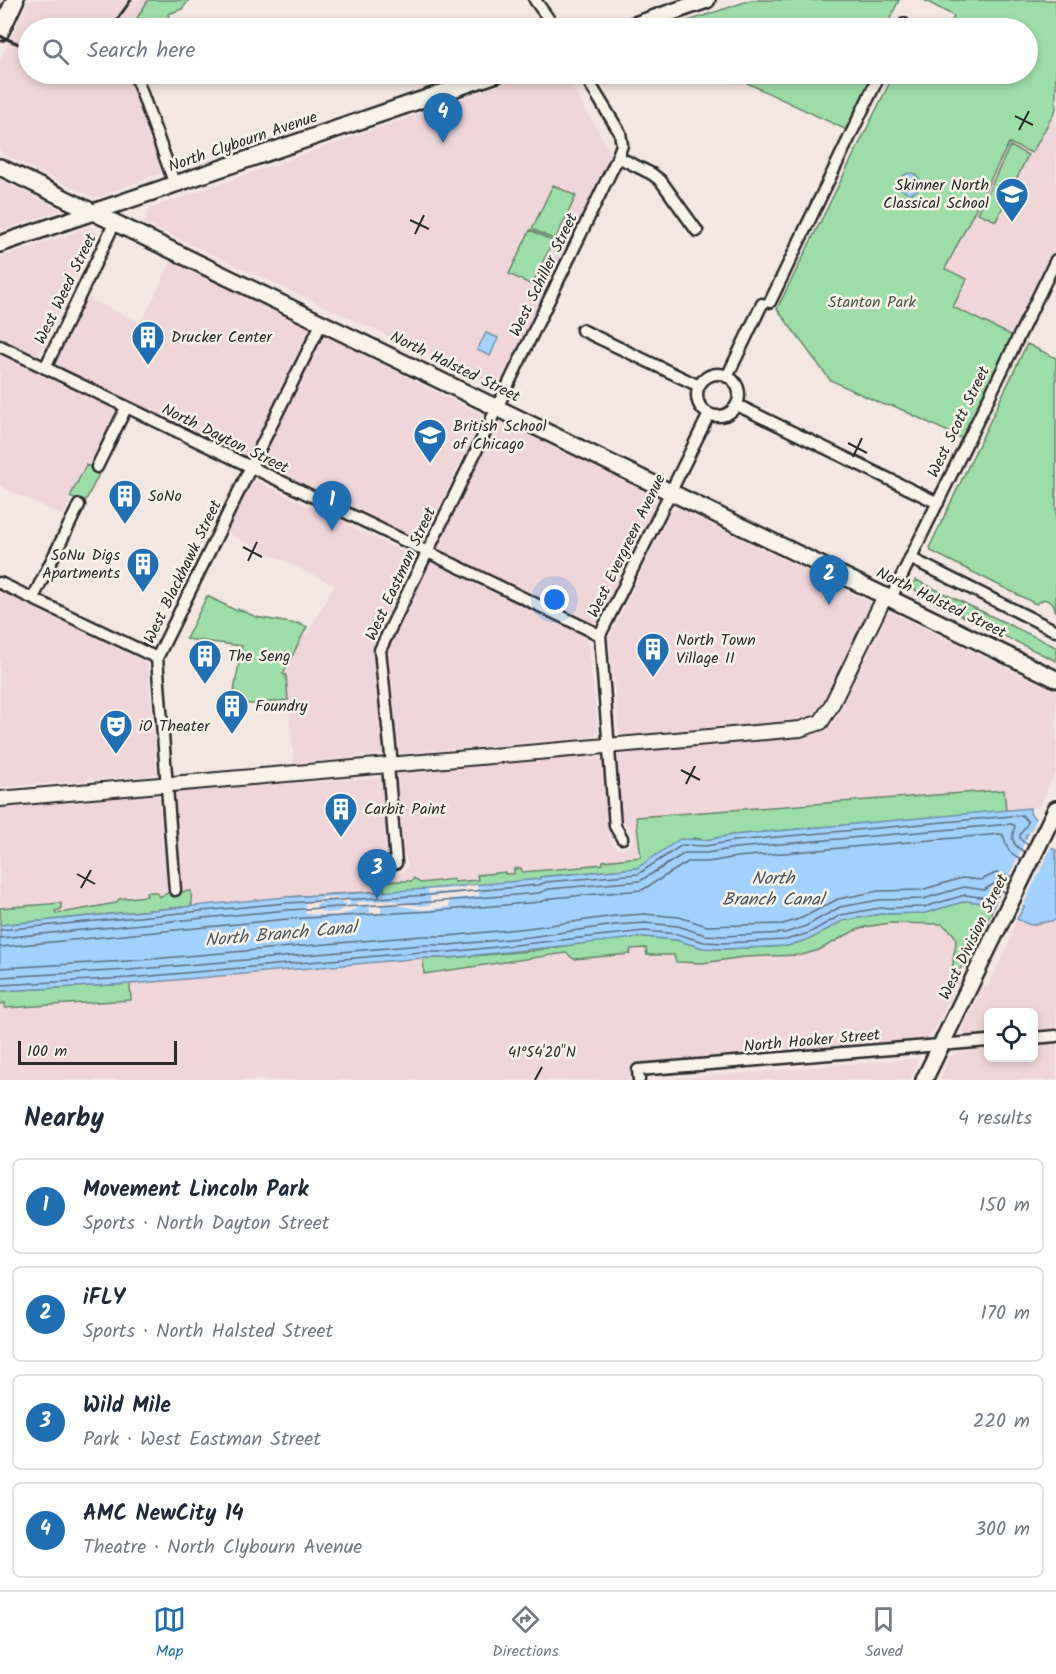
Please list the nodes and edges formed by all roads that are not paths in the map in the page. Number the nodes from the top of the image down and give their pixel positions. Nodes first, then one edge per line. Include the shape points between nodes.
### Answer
1 (15, 0) edge
2 (535, 0) edge
3 (707, 0) edge
4 (548, 18) edge
5 (655, 18) edge
6 (0, 32) edge
7 (139, 84) edge
8 (468, 84) edge
9 (590, 84) edge
10 (875, 84) edge
11 (618, 157) junction
12 (0, 167) edge
13 (175, 185) junction
14 (92, 212) junction
15 (115, 222) junction
16 (697, 231) dead end
17 (0, 244) edge
18 (1056, 260) edge
19 (322, 322) junction
20 (582, 330) dead end
21 (0, 346) edge
22 (45, 368) junction
23 (727, 376) junction
24 (699, 386) junction
25 (737, 405) junction
26 (498, 407) junction
27 (126, 408) junction
28 (709, 414) junction
29 (97, 467) dead end
30 (250, 468) junction
31 (671, 492) junction
32 (938, 503) junction
33 (79, 505) dead end
34 (426, 554) junction
35 (910, 558) junction
36 (0, 583) edge
37 (888, 597) junction
38 (33, 598) junction
39 (1056, 631) edge
40 (600, 635) junction
41 (157, 658) junction
42 (1056, 679) edge
43 (609, 746) junction
44 (390, 765) junction
45 (167, 784) junction
46 (0, 799) edge
47 (1055, 812) edge
48 (622, 838) dead end
49 (396, 863) dead end
50 (175, 890) dead end
51 (1056, 1036) edge
52 (1038, 1038) edge
53 (984, 1041) edge
54 (941, 1045) junction
55 (638, 1075) edge
56 (924, 1080) edge

1 - 6 main road
2 - 4 street
3 - 5 main road
7 - 13 street
8 - 13 main road, North Clybourn Avenue
9 - 11 street via 620,133 622,146
10 - 23 street
11 - 16 street via 661,181
11 - 26 street, West Schiller Street
12 - 14 main road, North Halsted Street
13 - 14 main road, North Clybourn Avenue
14 - 15 main road, North Halsted Street
14 - 17 main road, North Clybourn Avenue
15 - 19 main road, North Halsted Street
15 - 22 street, West Weed Street
18 - 32 street, West Scott Street
19 - 26 main road, North Halsted Street
19 - 30 street, West Blackhawk Street
20 - 24 street
21 - 22 street, North Dayton Street
22 - 27 street, North Dayton Street
23 - 24 street via 710,376
23 - 25 street via 738,388
24 - 28 street via 700,405
25 - 28 street via 728,414
25 - 32 street
26 - 31 main road, North Halsted Street
26 - 34 street, West Eastman Street
27 - 29 street
27 - 30 street, North Dayton Street
28 - 31 street, West Evergreen Avenue
30 - 34 street, North Dayton Street
30 - 41 street, West Blackhawk Street
31 - 37 main road, North Halsted Street
31 - 40 street, West Evergreen Avenue
32 - 35 street, West Scott Street
33 - 38 street
34 - 40 street, North Dayton Street
34 - 44 street, West Eastman Street via 380,650
35 - 37 street, West Scott Street
35 - 39 street
36 - 38 street
37 - 42 main road, North Halsted Street
37 - 43 street, West Scott Street via 821,722 800,729
38 - 41 street
40 - 43 street, West Evergreen Avenue
41 - 45 street, West Blackhawk Street
43 - 44 street
43 - 48 street, West Evergreen Avenue via 615,826
44 - 45 street
44 - 49 street, West Eastman Street
45 - 46 street
45 - 50 street, West Blackhawk Street
47 - 54 main road, West Division Street
51 - 52 street
53 - 54 street, North Hooker Street
54 - 55 street, North Hooker Street
54 - 56 main road, West Division Street

